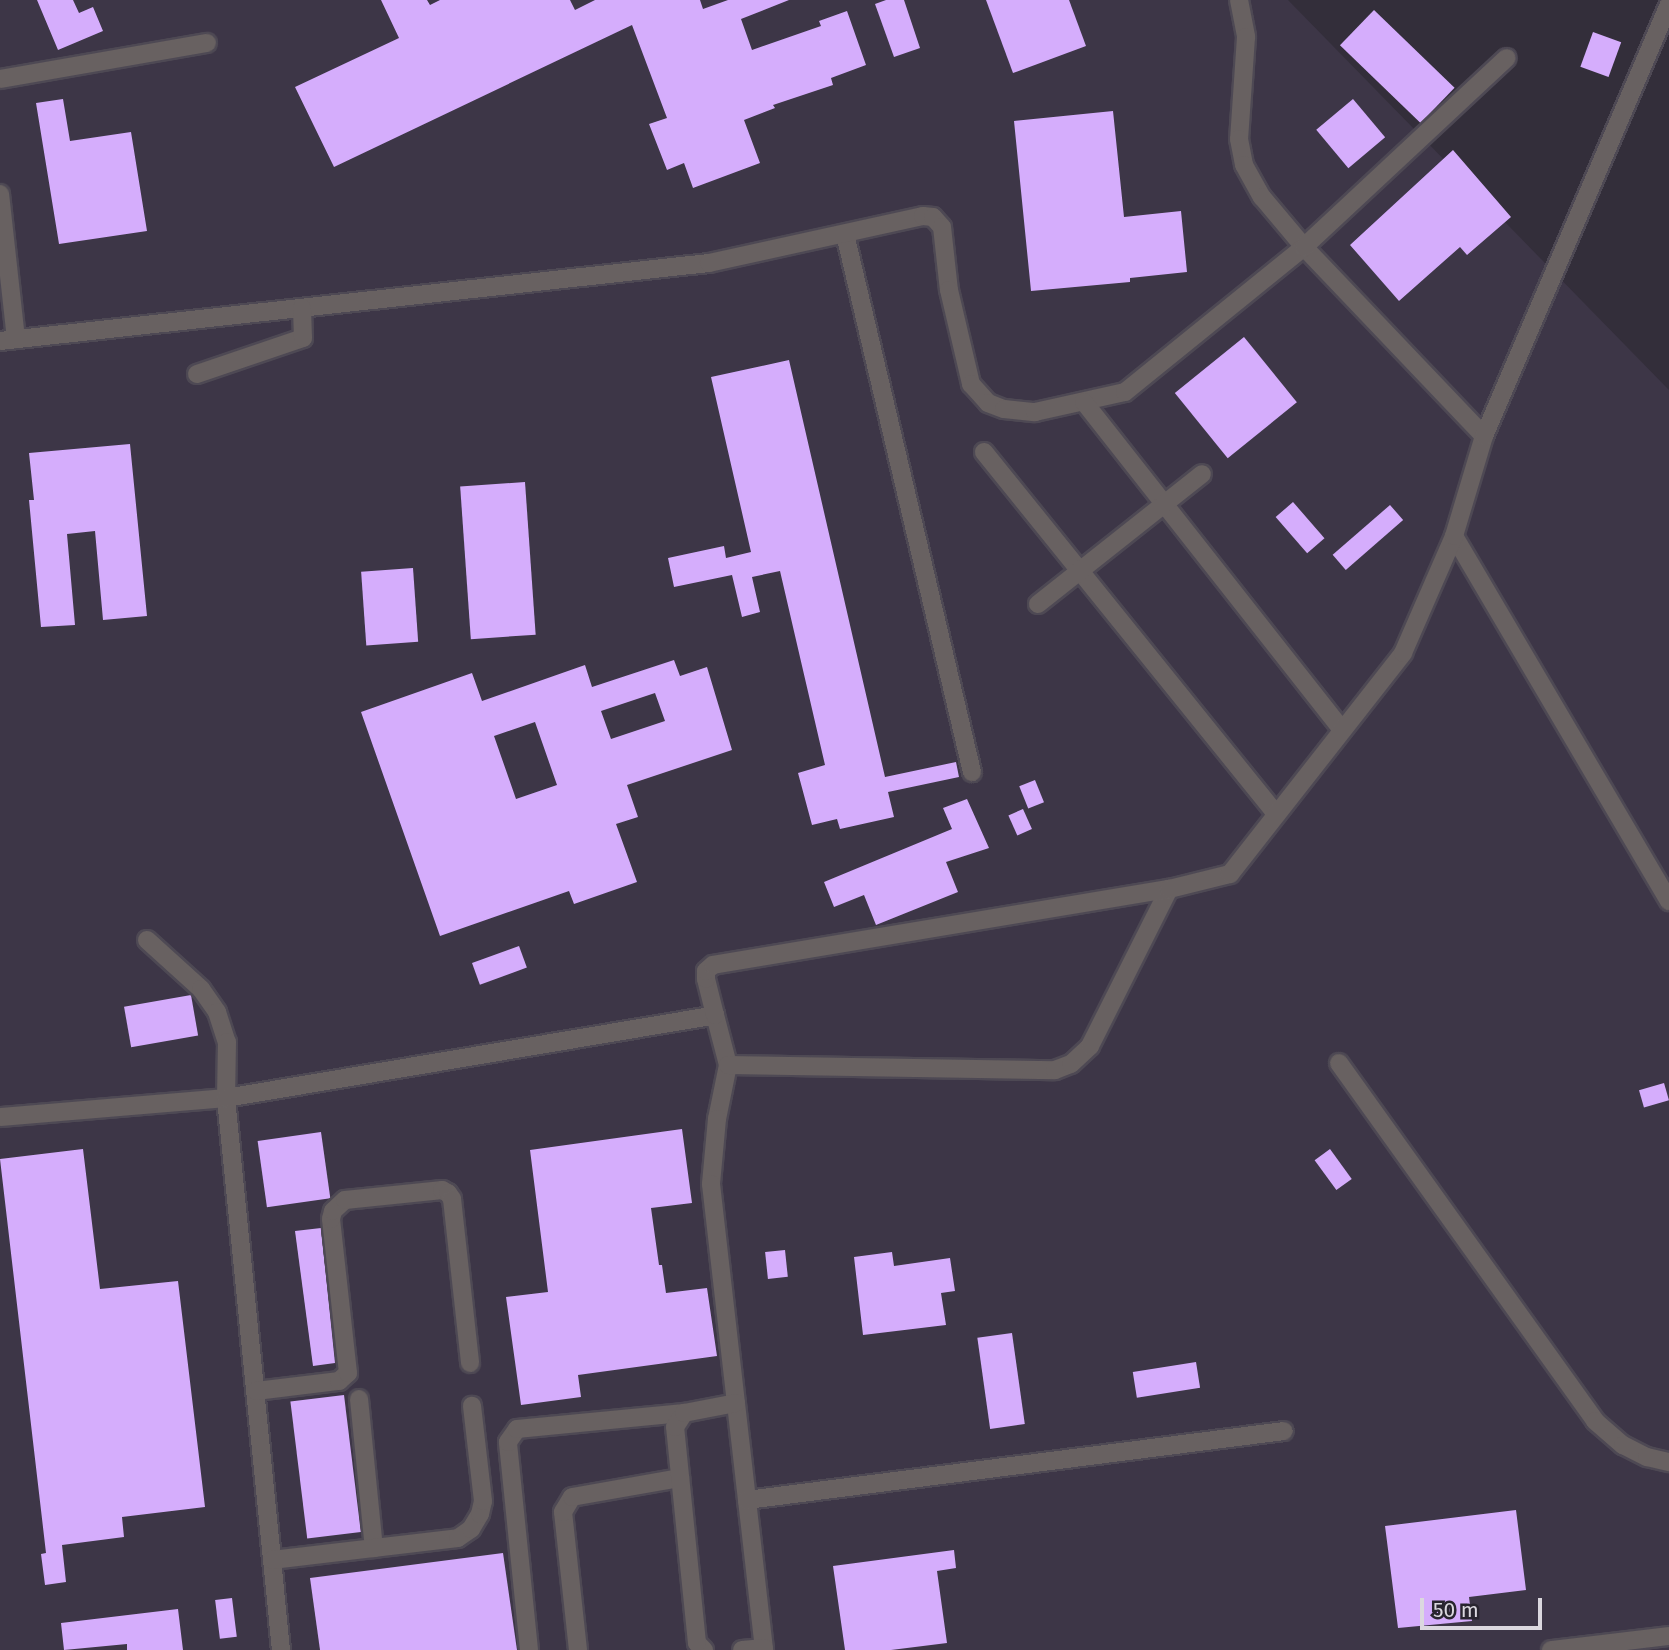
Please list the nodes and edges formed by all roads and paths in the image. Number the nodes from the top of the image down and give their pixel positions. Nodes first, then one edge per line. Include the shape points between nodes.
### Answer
1 (1239, 0) edge
2 (1669, 5) edge
3 (207, 43) dead end
4 (1507, 58) dead end
5 (0, 79) edge
6 (0, 194) edge
7 (845, 234) junction
8 (1304, 247) junction
9 (302, 308) junction
10 (8, 340) edge
11 (197, 374) dead end
12 (1084, 402) junction
13 (1484, 436) junction
14 (984, 452) dead end
15 (1202, 474) dead end
16 (1165, 504) junction
17 (1454, 536) junction
18 (1080, 570) junction
19 (1038, 604) dead end
20 (1341, 729) junction
21 (972, 772) dead end
22 (1276, 814) junction
23 (1169, 890) junction
24 (1669, 901) edge
25 (147, 940) dead end
26 (715, 1015) junction
27 (1339, 1063) dead end
28 (728, 1065) junction
29 (226, 1098) junction
30 (0, 1116) edge
31 (470, 1363) dead end
32 (256, 1391) junction
33 (359, 1399) dead end
34 (736, 1403) junction
35 (472, 1406) dead end
36 (684, 1413) junction
37 (1284, 1432) dead end
38 (1669, 1462) edge
39 (680, 1478) junction
40 (747, 1500) junction
41 (374, 1548) junction
42 (272, 1560) junction
43 (1669, 1636) edge
44 (1608, 1647) edge
45 (764, 1649) edge
46 (281, 1650) edge
47 (529, 1650) edge
48 (578, 1650) edge
49 (704, 1650) edge
50 (742, 1650) edge
51 (1551, 1650) edge

1 - 8 street via 1246,37 1239,139 1244,166 1262,197
2 - 13 street
3 - 5 street
4 - 8 street
6 - 10 street
7 - 9 street via 709,263
7 - 12 street via 933,217 942,227 949,290 971,384 988,402 1004,409 1035,412
7 - 21 street
8 - 12 street via 1125,392
8 - 13 street
9 - 10 street
9 - 11 street via 303,338
12 - 16 street
13 - 17 street
14 - 18 street
15 - 16 street
16 - 18 street
16 - 20 street
17 - 20 street via 1403,653
17 - 24 street
18 - 19 street
18 - 22 street
20 - 22 street
22 - 23 street via 1230,874
23 - 26 street via 713,965 706,971 706,979
23 - 28 street via 1090,1046 1071,1064 1055,1070
25 - 29 street via 201,989 217,1012 227,1041
26 - 28 street
26 - 29 street
27 - 38 street via 1595,1421 1623,1445
28 - 34 street via 711,1184
29 - 30 street
29 - 32 street
31 - 32 street via 452,1199 442,1191 345,1200 331,1219 348,1373 339,1381
32 - 42 street
33 - 41 street
34 - 36 street
34 - 40 street
35 - 41 street via 483,1501 471,1529 458,1538
36 - 39 street via 675,1427
36 - 47 street via 517,1429 508,1442
37 - 40 street
39 - 48 street via 572,1497 563,1512
39 - 49 street via 697,1643
40 - 45 street
41 - 42 street
42 - 46 street
43 - 44 street
44 - 51 street
45 - 50 street

